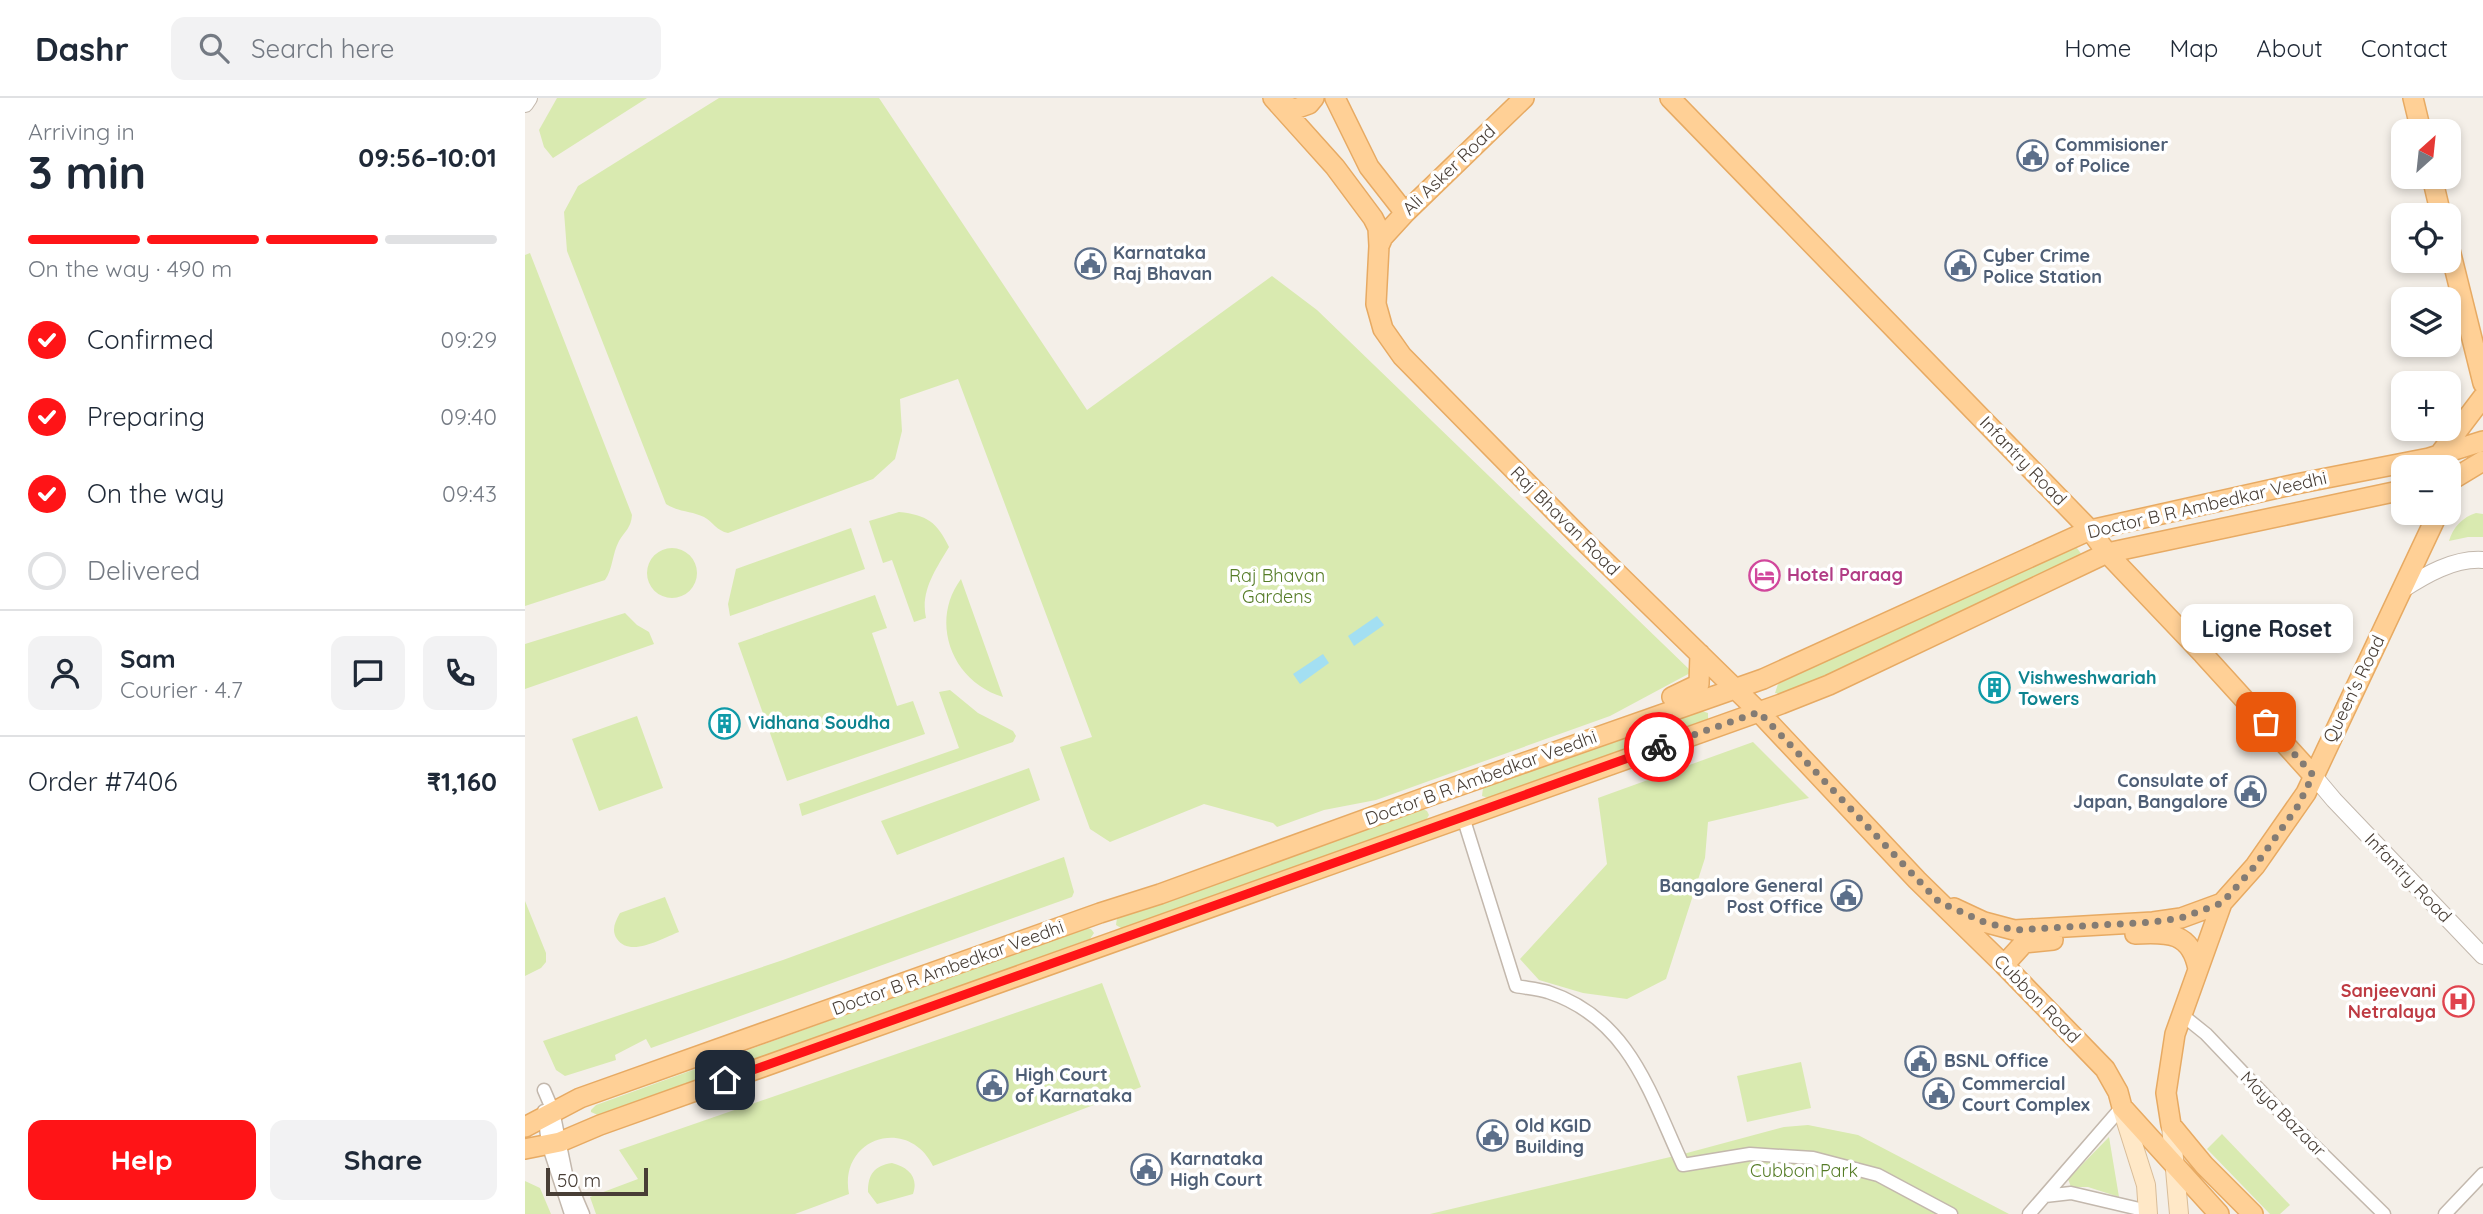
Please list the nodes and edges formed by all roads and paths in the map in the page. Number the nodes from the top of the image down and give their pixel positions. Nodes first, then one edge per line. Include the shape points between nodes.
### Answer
1 (529, 98) edge
2 (1314, 98) edge
3 (1335, 98) edge
4 (1524, 98) edge
5 (1669, 98) edge
6 (2413, 98) edge
7 (1275, 101) edge
8 (525, 104) edge
9 (2417, 119) edge
10 (1405, 213) junction
11 (1379, 246) junction
12 (2456, 273) edge
13 (2483, 383) edge
14 (2483, 397) edge
15 (2483, 441) edge
16 (2445, 455) edge
17 (2454, 455) edge
18 (2483, 461) edge
19 (2391, 471) edge
20 (2461, 474) edge
21 (2391, 493) edge
22 (2432, 525) edge
23 (2090, 530) junction
24 (2107, 553) junction
25 (2483, 560) edge
26 (2402, 590) junction
27 (1700, 654) junction
28 (1735, 689) junction
29 (1759, 712) junction
30 (1655, 715) junction
31 (2313, 775) junction
32 (1469, 782) junction
33 (1435, 793) junction
34 (1464, 817) junction
35 (1939, 902) junction
36 (2222, 903) junction
37 (2483, 956) edge
38 (2004, 965) junction
39 (2198, 969) junction
40 (2181, 1014) junction
41 (2122, 1107) junction
42 (548, 1114) junction
43 (2171, 1125) junction
44 (525, 1127) edge
45 (554, 1143) junction
46 (525, 1149) edge
47 (2175, 1168) junction
48 (2483, 1174) edge
49 (2045, 1196) junction
50 (2148, 1210) edge
51 (571, 1214) edge
52 (583, 1214) edge
53 (1951, 1214) edge
54 (2029, 1214) edge
55 (2179, 1214) edge
56 (2219, 1214) edge
57 (2253, 1214) edge
58 (2384, 1214) edge
59 (2445, 1214) edge

1 - 8 street
2 - 7 main road via 1295,109
3 - 10 main road via 1369,167
4 - 10 main road, Ali Asker Road
5 - 23 main road, Infantry Road
6 - 9 main road
7 - 11 main road, Raj Bhavan Road via 1364,205 1378,228
10 - 11 main road, Ali Asker Road
11 - 27 main road, Raj Bhavan Road via 1376,304 1383,329 1402,356
12 - 13 main road
14 - 16 main road
15 - 17 main road, Doctor B R Ambedkar Veedhi
18 - 20 main road
19 - 23 main road, Doctor B R Ambedkar Veedhi
21 - 24 main road, Doctor B R Ambedkar Veedhi
22 - 26 main road, Queen's Road
23 - 24 main road, Infantry Road
23 - 28 main road, Doctor B R Ambedkar Veedhi
24 - 29 main road, Doctor B R Ambedkar Veedhi via 1829,685
24 - 31 main road, Infantry Road
25 - 26 street via 2429,573
26 - 31 main road, Queen's Road
27 - 28 main road, Raj Bhavan Road
27 - 30 main road via 1699,684 1669,698
28 - 29 main road, Raj Bhavan Road
28 - 30 main road, Doctor B R Ambedkar Veedhi
29 - 34 main road, Doctor B R Ambedkar Veedhi
29 - 35 main road, Raj Bhavan Road
30 - 32 main road, Doctor B R Ambedkar Veedhi
31 - 36 main road, Queen's Road via 2298,806
31 - 37 street, Infantry Road
32 - 33 main road, Doctor B R Ambedkar Veedhi
32 - 34 main road
33 - 34 main road
33 - 42 main road, Doctor B R Ambedkar Veedhi via 580,1098
34 - 45 main road, Doctor B R Ambedkar Veedhi
34 - 53 street via 1516,986 1547,992 1570,1003 1619,1038 1683,1164 1750,1154 1813,1158 1878,1175
35 - 36 main road via 2014,930 2153,922 2181,918
35 - 38 main road, Cubbon Road
36 - 39 main road, Queen's Road
38 - 39 main road via 2019,946 2030,941 2155,933 2186,941 2195,953
38 - 41 main road, Cubbon Road via 2105,1069
39 - 40 main road, Queen's Road
40 - 43 main road, Queen's Road via 2166,1093
40 - 58 street, Maya Bazaar
41 - 47 main road, Cubbon Road
41 - 49 street
41 - 50 main road, Cubbon Road via 2146,1185
42 - 44 main road, Doctor B R Ambedkar Veedhi
42 - 45 street
43 - 47 main road, Queen's Road
43 - 57 main road
45 - 46 main road, Doctor B R Ambedkar Veedhi
45 - 51 street
45 - 52 street
47 - 55 main road, Queen's Road
47 - 56 main road, Cubbon Road
48 - 59 street
49 - 50 street via 2071,1194
49 - 54 street

